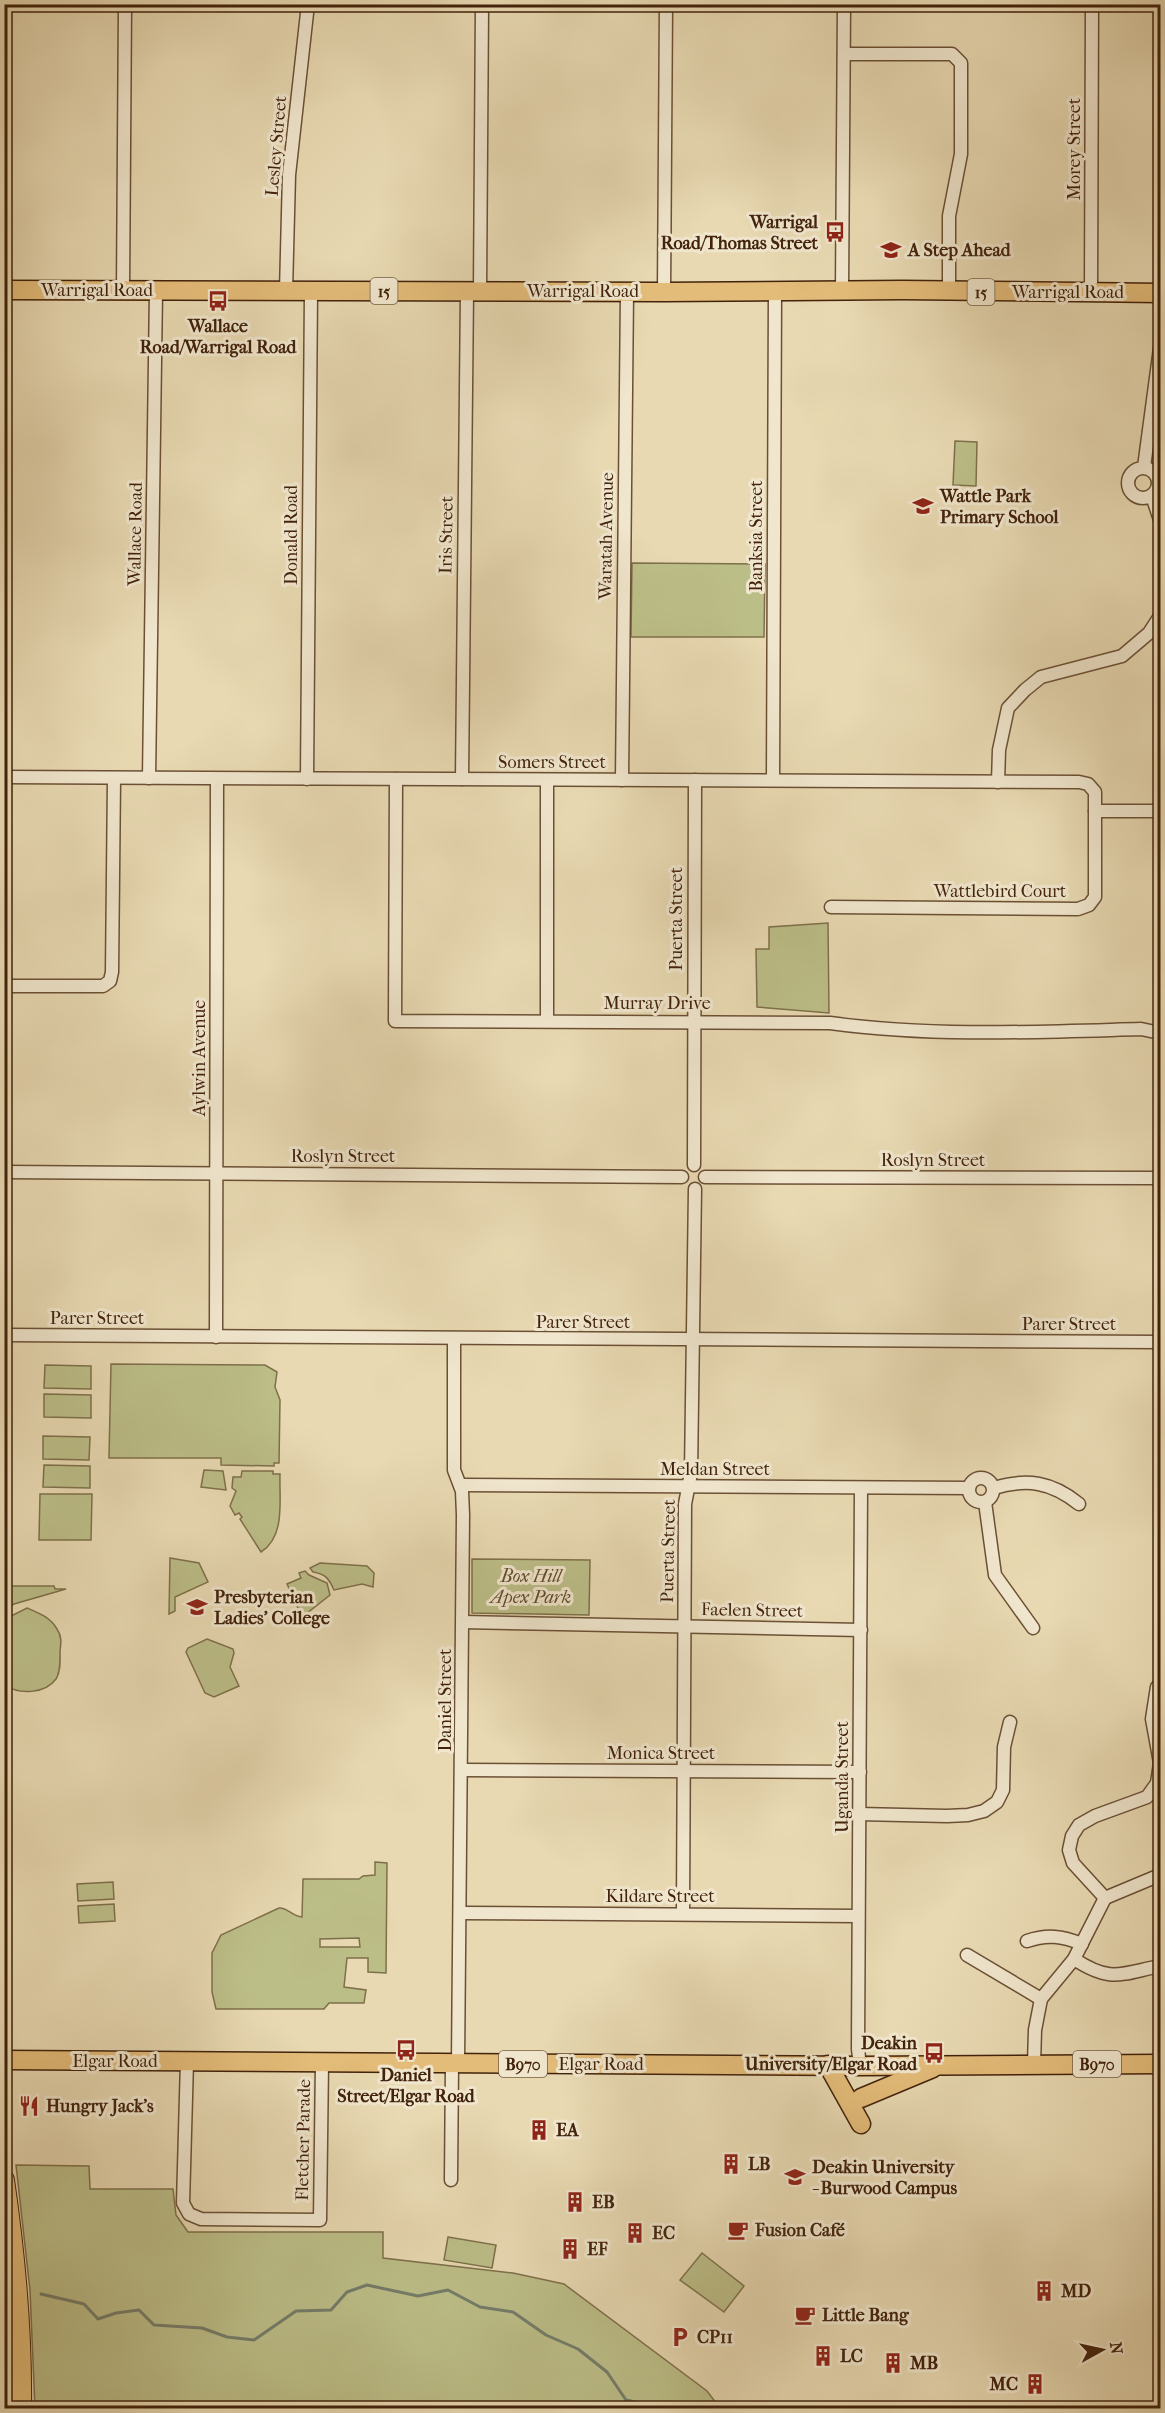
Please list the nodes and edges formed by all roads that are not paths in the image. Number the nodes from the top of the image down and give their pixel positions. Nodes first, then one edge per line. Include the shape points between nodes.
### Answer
1 (124, 4) edge
2 (308, 4) edge
3 (482, 4) edge
4 (666, 4) edge
5 (844, 4) edge
6 (1092, 4) edge
7 (844, 54) junction
8 (4, 290) edge
9 (123, 290) junction
10 (156, 291) junction
11 (286, 291) junction
12 (311, 291) junction
13 (474, 291) junction
14 (627, 291) junction
15 (775, 291) junction
16 (842, 291) junction
17 (949, 291) junction
18 (664, 292) junction
19 (1091, 293) junction
20 (1161, 293) edge
21 (1161, 348) edge
22 (1144, 467) junction
23 (1152, 496) junction
24 (1161, 520) edge
25 (1161, 616) edge
26 (4, 777) edge
27 (114, 778) junction
28 (149, 778) junction
29 (217, 779) junction
30 (307, 779) junction
31 (396, 779) junction
32 (462, 779) junction
33 (547, 780) junction
34 (622, 780) junction
35 (695, 780) junction
36 (773, 780) junction
37 (998, 782) junction
38 (1095, 792) joint
39 (1095, 810) junction
40 (1161, 810) edge
41 (831, 907) dead end
42 (4, 986) edge
43 (547, 1021) junction
44 (694, 1021) junction
45 (1161, 1033) edge
46 (694, 1165) junction
47 (4, 1172) edge
48 (217, 1173) junction
49 (682, 1177) junction
50 (705, 1177) junction
51 (1161, 1178) edge
52 (694, 1189) junction
53 (4, 1335) edge
54 (216, 1336) junction
55 (454, 1339) junction
56 (693, 1340) junction
57 (1161, 1342) edge
58 (460, 1485) junction
59 (688, 1486) junction
60 (861, 1488) junction
61 (969, 1488) junction
62 (994, 1488) junction
63 (985, 1502) junction
64 (1079, 1503) dead end
65 (463, 1622) junction
66 (684, 1627) junction
67 (1033, 1628) dead end
68 (861, 1630) junction
69 (1157, 1687) dead end
70 (1010, 1722) dead end
71 (462, 1770) junction
72 (683, 1772) junction
73 (860, 1772) junction
74 (859, 1814) junction
75 (1161, 1875) edge
76 (1105, 1898) junction
77 (461, 1914) junction
78 (683, 1914) junction
79 (858, 1916) junction
80 (1027, 1941) dead end
81 (1082, 1944) junction
82 (967, 1955) dead end
83 (1074, 1959) junction
84 (1161, 1966) edge
85 (1041, 1999) junction
86 (4, 2060) edge
87 (28, 2060) junction
88 (187, 2061) junction
89 (322, 2062) junction
90 (455, 2063) junction
91 (1034, 2064) junction
92 (1161, 2064) edge
93 (940, 2065) junction
94 (828, 2066) junction
95 (860, 2066) junction
96 (4, 2071) edge
97 (861, 2098) dead end
98 (861, 2124) dead end
99 (4, 2180) edge
100 (451, 2180) dead end
101 (21, 2409) edge

1 - 9 street
2 - 11 street, Lesley Street via 289,175
3 - 13 street, Iris Street
4 - 18 street
5 - 7 street
6 - 19 street, Morey Street
7 - 16 street
7 - 17 street via 952,54 962,63 961,154 949,216
8 - 9 main road, Warrigal Road / 15
9 - 10 main road, Warrigal Road / 15
10 - 11 main road, Warrigal Road / 15
10 - 28 street, Wallace Road
11 - 12 main road, Warrigal Road / 15
12 - 13 main road, Warrigal Road / 15
12 - 30 street, Donald Road
13 - 14 main road, Warrigal Road / 15
13 - 32 street, Iris Street
14 - 18 main road, Warrigal Road / 15
14 - 34 street, Waratah Avenue
15 - 16 main road, Warrigal Road / 15
15 - 18 main road, Warrigal Road / 15
15 - 36 street, Banksia Street
16 - 17 main road, Warrigal Road / 15
17 - 19 main road, Warrigal Road / 15
19 - 20 main road, Warrigal Road / 15
21 - 22 street
22 - 23 street via 1158,479
22 - 23 street via 1131,474 1129,490 1139,498
23 - 24 street
25 - 37 street via 1149,633 1122,656 1041,677 1025,690 1008,708 999,750
26 - 27 street, Somers Street
27 - 28 street, Somers Street
27 - 42 street via 110,981 103,986
28 - 29 street, Somers Street
29 - 30 street, Somers Street
29 - 48 street, Aylwin Avenue
30 - 31 street, Somers Street
31 - 32 street, Somers Street
31 - 43 street, Murray Drive via 395,1020
32 - 33 street, Somers Street
33 - 34 street, Somers Street
33 - 43 street
34 - 35 street, Somers Street
35 - 36 street, Somers Street
35 - 44 street, Puerta Street
36 - 37 street, Somers Street
37 - 38 street, Somers Street via 1079,782 1088,784
38 - 39 street, Wattlebird Court
39 - 40 street
39 - 41 street, Wattlebird Court via 1095,897 1089,905 1078,909
43 - 44 street, Murray Drive
44 - 45 street, Murray Drive via 830,1023 976,1034 1141,1029
44 - 46 street, Puerta Street
46 - 49 street via 684,1170
46 - 50 street via 703,1170
47 - 48 street, Roslyn Street
48 - 49 street, Roslyn Street
48 - 54 street, Aylwin Avenue
49 - 52 street via 684,1184
50 - 51 street, Roslyn Street
50 - 52 street via 701,1186
52 - 56 street, Puerta Street
53 - 54 street, Parer Street
54 - 55 street, Parer Street
55 - 56 street, Parer Street
55 - 58 street, Daniel Street via 454,1470
56 - 57 street, Parer Street
56 - 59 street, Puerta Street
58 - 59 street, Meldan Street
58 - 65 street, Daniel Street
59 - 60 street, Meldan Street
59 - 66 street, Puerta Street
60 - 61 street, Meldan Street
60 - 68 street, Uganda Street
61 - 62 street via 973,1480 981,1478 989,1480
61 - 63 street via 973,1500
62 - 63 street
62 - 64 street via 1019,1482 1044,1484
63 - 67 street via 995,1575
65 - 66 street, Faelen Street
65 - 71 street, Daniel Street
66 - 68 street, Faelen Street
66 - 72 street, Puerta Street
68 - 73 street, Uganda Street
69 - 76 street via 1152,1719 1160,1763 1157,1783 1147,1797 1095,1816 1079,1825 1072,1836 1073,1863
70 - 74 street via 1004,1748 1003,1790 997,1802 984,1810 947,1816
71 - 72 street, Monica Street
71 - 77 street, Daniel Street
72 - 73 street, Monica Street
72 - 78 street, Puerta Street
73 - 74 street, Uganda Street
74 - 79 street, Uganda Street
75 - 76 street
76 - 81 street
77 - 78 street, Kildare Street
77 - 90 street, Daniel Street
78 - 79 street, Kildare Street
79 - 95 street, Uganda Street
80 - 81 street via 1062,1936
81 - 83 street
82 - 85 street
83 - 84 street via 1105,1975
83 - 85 street
85 - 91 street
86 - 87 main road, Elgar Road / B970
87 - 88 main road, Elgar Road / B970
87 - 96 main road
88 - 89 main road, Elgar Road / B970
88 - 89 street, Fletcher Parade via 183,2203 189,2214 201,2219 320,2220
89 - 90 main road, Elgar Road / B970
90 - 94 main road, Elgar Road / B970
90 - 100 street, Daniel Street
91 - 92 main road, Elgar Road / B970
91 - 93 main road, Elgar Road / B970
93 - 95 main road, Elgar Road / B970
93 - 97 main road
94 - 95 main road, Elgar Road / B970
94 - 98 main road
99 - 101 highway via 13,2248

